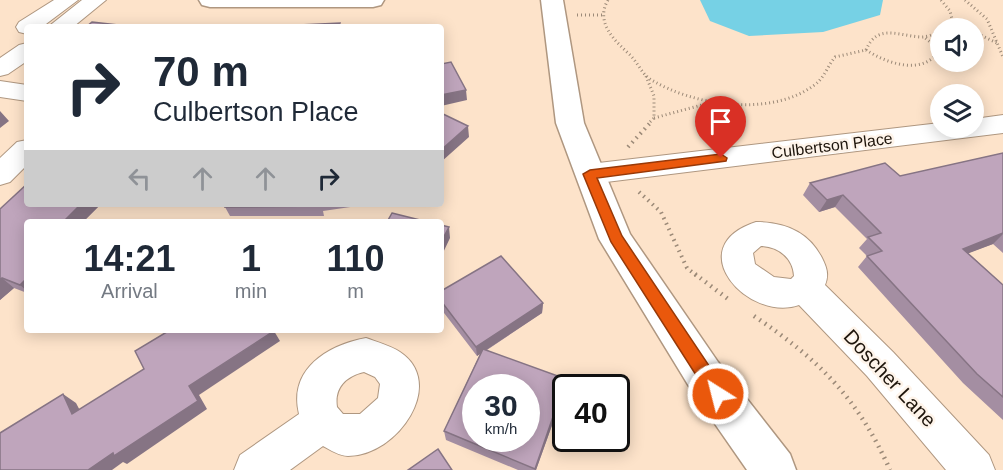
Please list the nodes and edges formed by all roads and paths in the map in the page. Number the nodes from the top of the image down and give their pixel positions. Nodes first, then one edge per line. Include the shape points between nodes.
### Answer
1 (68, 0) edge
2 (96, 0) edge
3 (210, 0) edge
4 (373, 0) edge
5 (552, 0) edge
6 (608, 0) edge
7 (941, 0) edge
8 (964, 0) edge
9 (952, 18) edge
10 (32, 24) edge
11 (63, 24) edge
12 (24, 29) edge
13 (930, 35) edge
14 (924, 37) junction
15 (984, 37) edge
16 (997, 43) junction
17 (0, 45) edge
18 (866, 50) junction
19 (24, 52) edge
20 (1003, 57) edge
21 (0, 69) edge
22 (0, 89) edge
23 (24, 93) edge
24 (713, 102) junction
25 (654, 118) dead end
26 (1003, 124) edge
27 (24, 152) edge
28 (590, 174) junction
29 (0, 175) edge
30 (805, 288) dead end
31 (322, 422) dead end
32 (255, 470) edge
33 (774, 470) edge
34 (974, 470) edge

1 - 10 street
2 - 11 street
3 - 4 street
5 - 28 street via 570,123
6 - 24 path via 603,15 609,33 646,76 674,92
7 - 9 path
8 - 16 path via 983,12
12 - 17 street
13 - 14 path
14 - 18 path via 885,33 870,39
14 - 18 path via 940,50 938,57 919,64 894,63
15 - 16 path
16 - 20 path
18 - 24 path via 831,59 815,85 796,96 771,102
19 - 21 street
22 - 23 street
24 - 25 path
26 - 28 street, Culbertson Place
27 - 29 street
28 - 33 street via 616,238 704,375
30 - 34 street, Doscher Lane via 880,364
31 - 32 street

